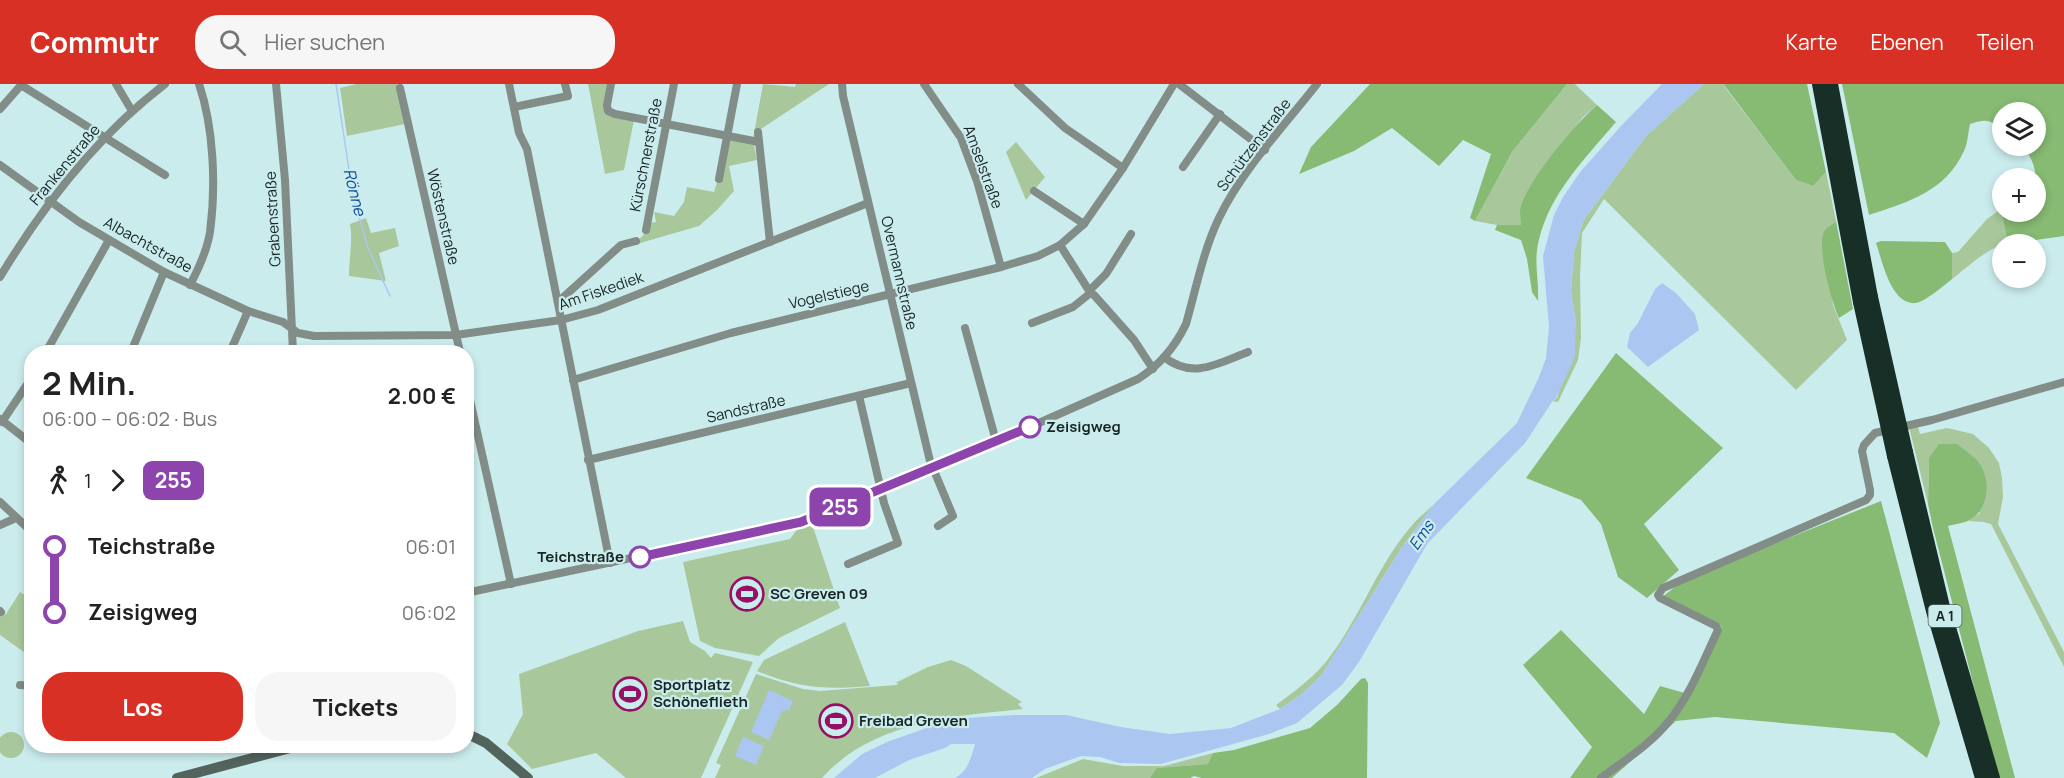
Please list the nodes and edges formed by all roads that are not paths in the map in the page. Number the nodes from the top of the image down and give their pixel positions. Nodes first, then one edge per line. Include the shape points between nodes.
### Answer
1 (116, 84) edge
2 (165, 84) edge
3 (199, 84) edge
4 (276, 84) edge
5 (509, 84) edge
6 (565, 84) edge
7 (611, 84) edge
8 (674, 84) edge
9 (737, 84) edge
10 (842, 84) edge
11 (924, 84) edge
12 (1018, 84) edge
13 (1174, 84) edge
14 (1179, 84) edge
15 (1317, 84) edge
16 (1819, 84) edge
17 (1831, 84) edge
18 (22, 85) edge
19 (400, 88) dead end
20 (514, 107) junction
21 (0, 109) edge
22 (132, 111) junction
23 (1220, 114) junction
24 (666, 124) junction
25 (758, 132) dead end
26 (727, 135) junction
27 (105, 137) junction
28 (759, 142) junction
29 (1265, 150) junction
30 (0, 165) edge
31 (1183, 167) dead end
32 (1123, 168) junction
33 (165, 175) dead end
34 (719, 179) dead end
35 (1034, 190) dead end
36 (50, 201) junction
37 (868, 203) junction
38 (1084, 224) junction
39 (646, 230) dead end
40 (1131, 234) dead end
41 (109, 240) junction
42 (636, 241) dead end
43 (770, 242) junction
44 (1060, 245) junction
45 (1001, 267) junction
46 (164, 272) junction
47 (0, 277) edge
48 (190, 285) junction
49 (1091, 292) junction
50 (890, 295) junction
51 (1866, 299) junction
52 (558, 303) junction
53 (248, 311) junction
54 (561, 320) junction
55 (541, 322) junction
56 (1032, 323) dead end
57 (965, 328) dead end
58 (293, 330) junction
59 (456, 335) junction
60 (50, 345) edge
61 (134, 345) edge
62 (233, 345) edge
63 (294, 345) edge
64 (458, 345) edge
65 (1248, 352) dead end
66 (1164, 357) junction
67 (1153, 369) junction
68 (573, 380) junction
69 (2064, 382) edge
70 (910, 383) junction
71 (24, 388) edge
72 (859, 396) junction
73 (474, 418) edge
74 (1, 421) edge
75 (24, 438) edge
76 (996, 441) junction
77 (1900, 454) junction
78 (588, 460) junction
79 (933, 468) junction
80 (880, 490) junction
81 (0, 502) edge
82 (16, 518) junction
83 (0, 525) edge
84 (24, 525) edge
85 (938, 526) dead end
86 (610, 563) junction
87 (848, 564) dead end
88 (511, 584) junction
89 (474, 591) edge
90 (20, 685) dead end
91 (24, 685) edge
92 (474, 737) edge
93 (272, 753) edge
94 (177, 778) edge
95 (528, 778) edge
96 (1601, 778) edge
97 (1982, 778) edge
98 (1993, 778) edge

1 - 22 street
2 - 22 street, Frankenstraße
3 - 48 street via 205,102 212,194 210,233
4 - 58 street, Grabenstraße
5 - 20 street
6 - 20 street via 568,96
7 - 24 street via 608,111
8 - 24 street, Kürschnerstraße
9 - 26 street
10 - 37 street, Overmannstraße
11 - 45 street, Amselstraße via 961,138
12 - 32 street via 1065,128
13 - 32 street, Vogelstiege
14 - 23 street
15 - 29 street, Schützenstraße
16 - 51 highway, A 1
17 - 51 highway, A 1
18 - 21 street
18 - 27 street
19 - 59 street, Wöstenstraße
20 - 52 street via 519,134 527,149
22 - 27 street, Frankenstraße
23 - 29 street
23 - 31 street
24 - 26 street
24 - 39 street, Kürschnerstraße
25 - 28 street
26 - 28 street
26 - 34 street
27 - 33 street
27 - 36 street, Frankenstraße
28 - 43 street
29 - 66 street, Schützenstraße via 1218,219 1186,324
30 - 36 street, Albachtstraße
32 - 38 street, Vogelstiege
35 - 38 street
36 - 41 street, Albachtstraße
36 - 47 street, Frankenstraße
37 - 43 street, Am Fiskediek
37 - 50 street, Overmannstraße
38 - 44 street, Vogelstiege
40 - 49 street
41 - 46 street, Albachtstraße
41 - 60 street
42 - 52 street via 621,245
43 - 54 street, Am Fiskediek via 598,310
44 - 45 street, Vogelstiege
44 - 49 street
45 - 50 street, Vogelstiege
46 - 48 street, Albachtstraße
46 - 61 street
48 - 53 street, Albachtstraße
49 - 56 street via 1073,307
49 - 67 street via 1134,340
50 - 68 street, Vogelstiege via 731,333
50 - 70 street, Overmannstraße
51 - 77 highway, A 1, bridge
52 - 54 street
52 - 55 street via 554,312
53 - 58 street, Albachtstraße via 283,322
53 - 62 street
54 - 55 street, Am Fiskediek
54 - 68 street
55 - 59 street, Am Fiskediek
57 - 76 street
58 - 59 street, Am Fiskediek via 315,336
58 - 63 street, Grabenstraße
59 - 64 street, Wöstenstraße
65 - 66 street via 1199,370
66 - 67 street, Schützenstraße
67 - 76 street, Schützenstraße via 1121,387
68 - 78 street
69 - 96 street via 1875,433 1863,451 1870,490 1866,500 1659,591 1660,598 1718,630 1669,722
70 - 72 street, Sandstraße
70 - 79 street, Overmannstraße
71 - 74 street
72 - 78 street, Sandstraße
72 - 80 street
73 - 88 street
74 - 75 street
76 - 79 street, Schützenstraße
77 - 97 highway, A 1 via 1933,611
77 - 98 highway, A 1
78 - 86 street
79 - 80 street, Schützenstraße
79 - 85 street via 953,516
80 - 86 street, Schützenstraße via 801,522
80 - 87 street via 898,543
81 - 82 street
82 - 83 street
82 - 84 street
86 - 88 street, Schützenstraße
88 - 89 street, Schützenstraße
90 - 91 street
92 - 95 main road
93 - 94 main road

